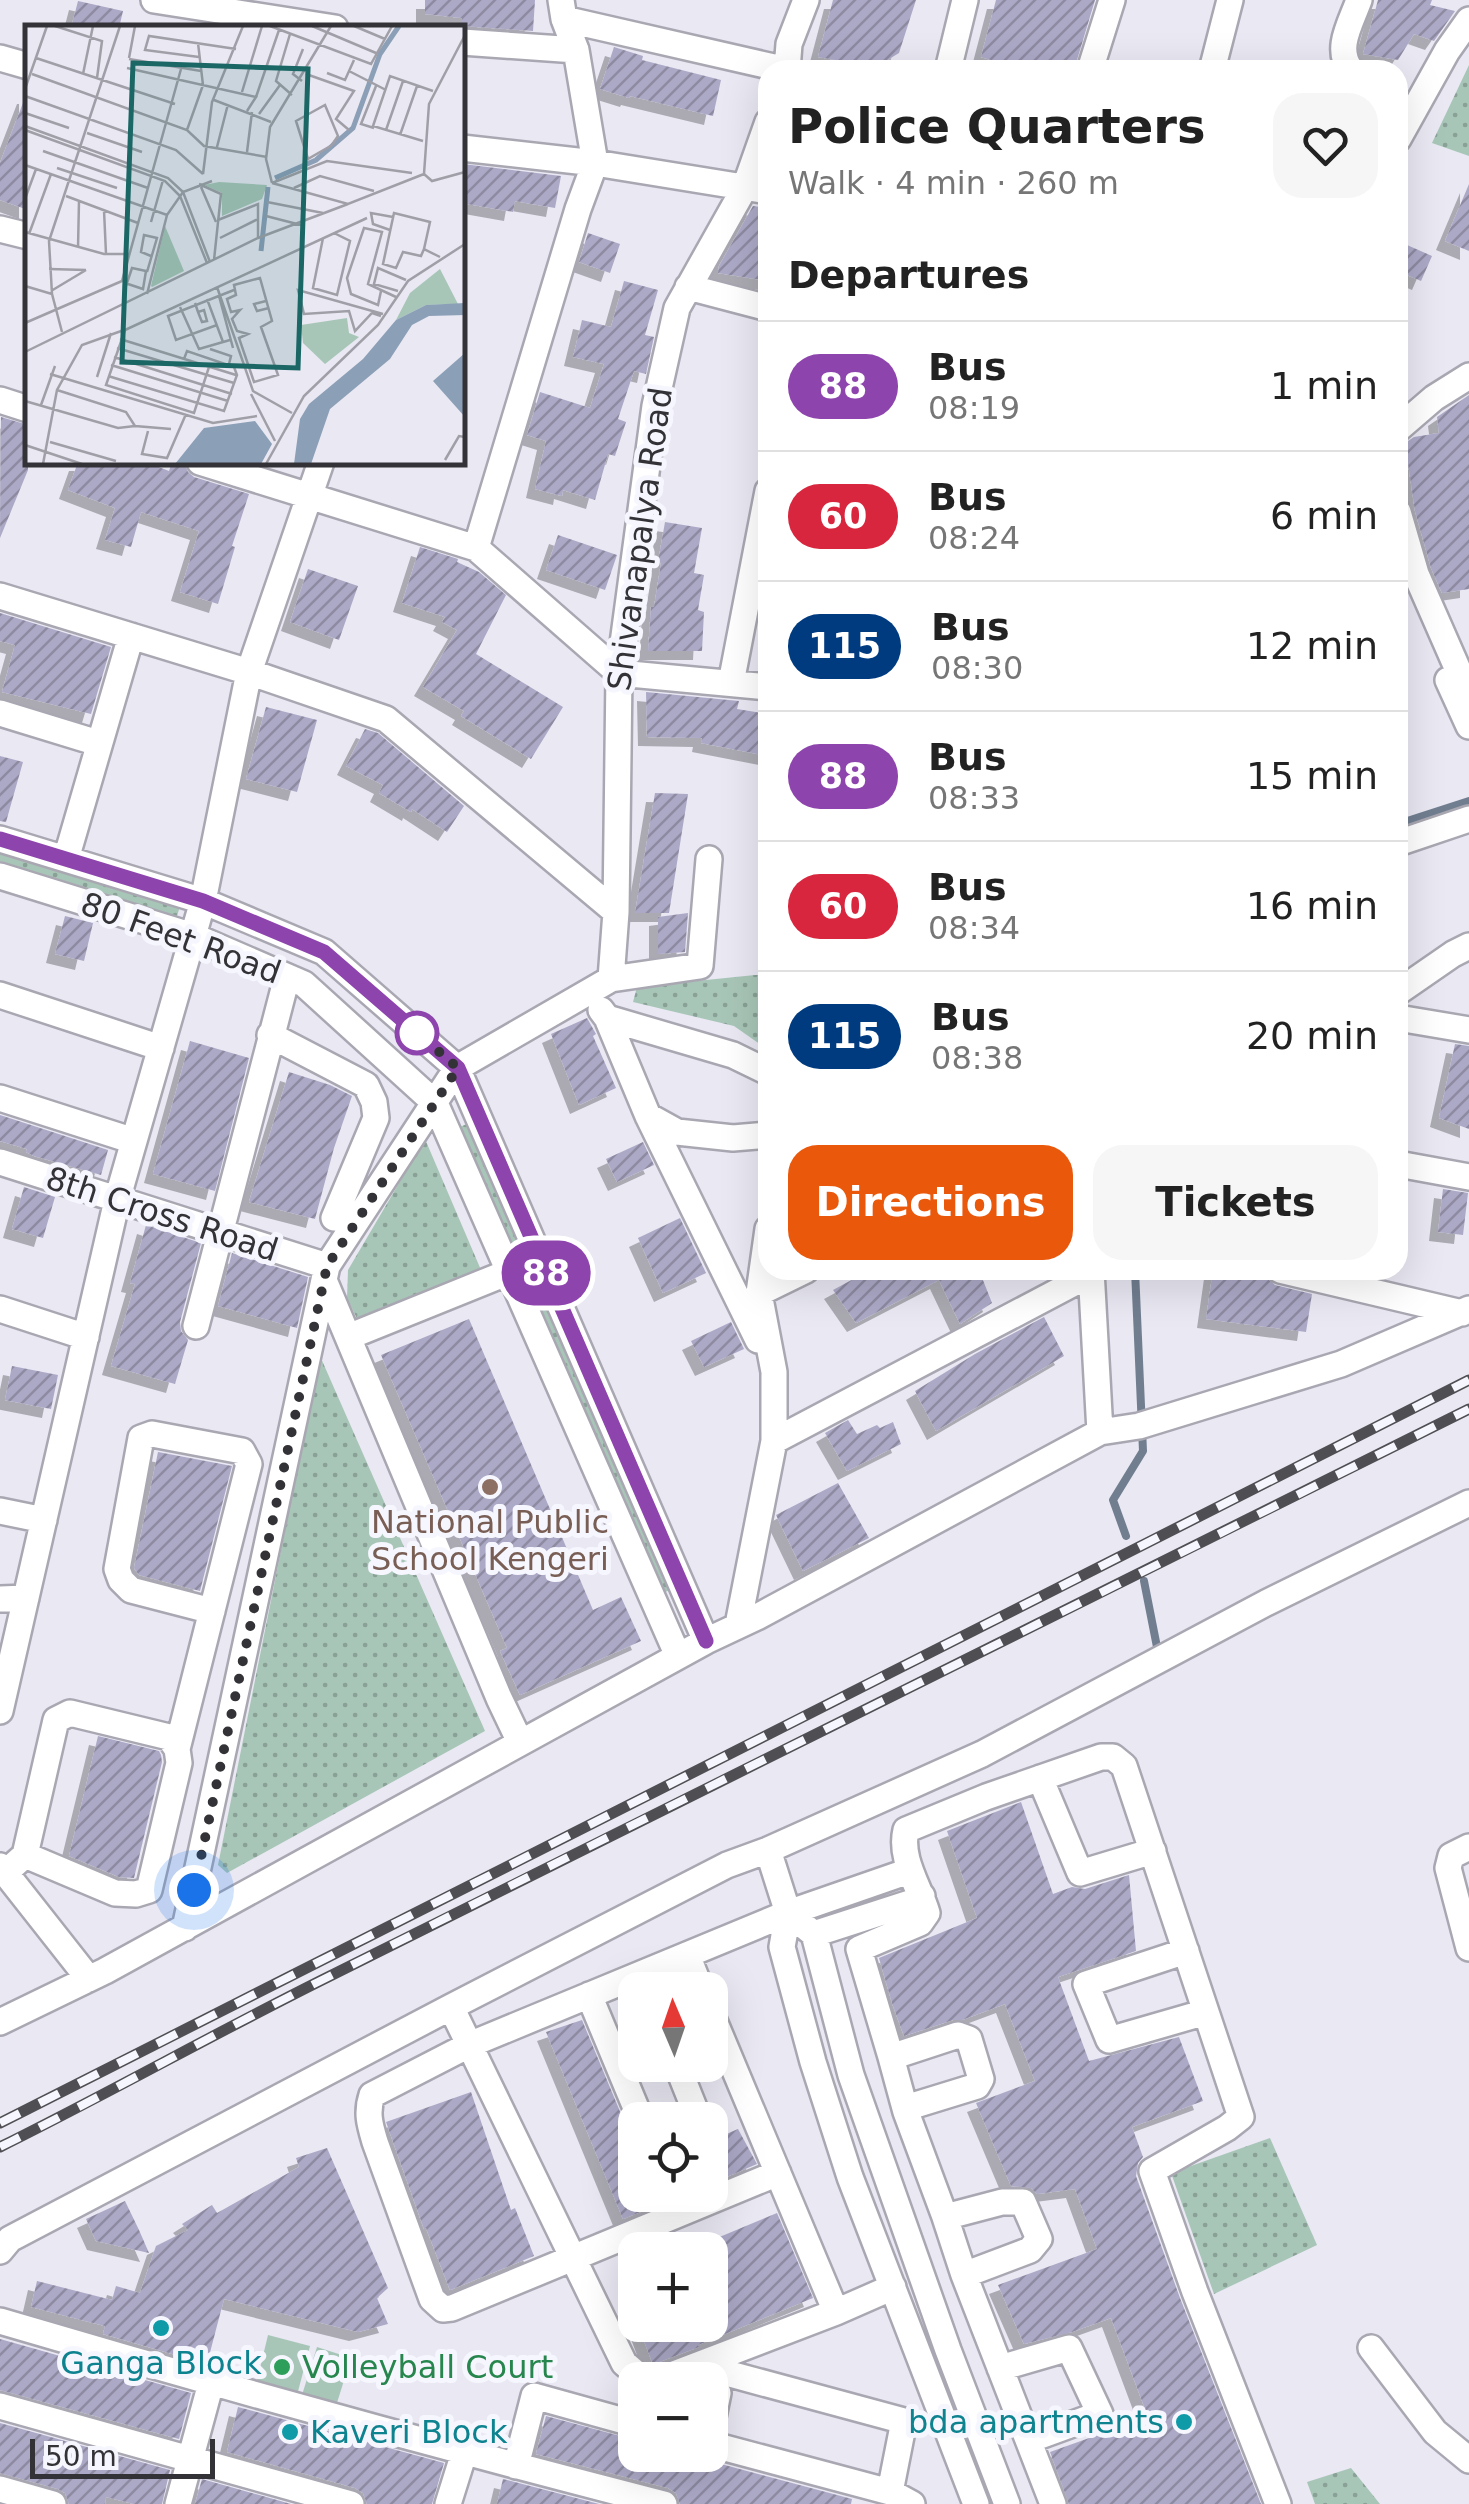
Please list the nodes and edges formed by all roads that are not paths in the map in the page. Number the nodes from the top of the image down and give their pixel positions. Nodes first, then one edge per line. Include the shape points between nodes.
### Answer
1 (154, 0) edge
2 (806, 0) edge
3 (965, 0) edge
4 (1112, 0) edge
5 (1230, 0) edge
6 (1359, 0) edge
7 (562, 9) edge
8 (1469, 20) edge
9 (316, 25) edge
10 (465, 42) edge
11 (1460, 49) edge
12 (576, 50) junction
13 (0, 58) edge
14 (788, 60) edge
15 (950, 60) edge
16 (1093, 60) edge
17 (1215, 60) edge
18 (1344, 60) edge
19 (758, 62) edge
20 (25, 65) edge
21 (1408, 101) edge
22 (465, 148) edge
23 (595, 164) junction
24 (756, 189) edge
25 (0, 228) edge
26 (25, 235) edge
27 (688, 287) junction
28 (758, 305) edge
29 (1469, 376) edge
30 (0, 400) edge
31 (25, 408) edge
32 (1408, 420) edge
33 (210, 465) edge
34 (320, 465) edge
35 (309, 496) junction
36 (758, 543) edge
37 (476, 548) junction
38 (1408, 579) edge
39 (1408, 581) edge
40 (0, 596) edge
41 (130, 636) junction
42 (249, 672) junction
43 (619, 673) junction
44 (731, 683) junction
45 (758, 686) edge
46 (1469, 696) edge
47 (0, 714) edge
48 (1469, 726) edge
49 (98, 743) junction
50 (1469, 819) edge
51 (0, 839) edge
52 (1408, 840) edge
53 (66, 859) junction
54 (709, 859) dead end
55 (0, 876) edge
56 (203, 901) junction
57 (616, 912) junction
58 (193, 936) junction
59 (1469, 946) edge
60 (287, 976) junction
61 (611, 979) junction
62 (1408, 985) edge
63 (588, 993) junction
64 (0, 996) edge
65 (607, 1018) junction
66 (1408, 1020) edge
67 (1469, 1030) edge
68 (270, 1035) junction
69 (160, 1048) junction
70 (758, 1067) edge
71 (458, 1068) junction
72 (0, 1098) edge
73 (435, 1103) junction
74 (648, 1116) junction
75 (758, 1136) edge
76 (134, 1141) junction
77 (0, 1162) edge
78 (1408, 1166) edge
79 (1469, 1177) edge
80 (118, 1200) junction
81 (334, 1218) dead end
82 (222, 1233) junction
83 (509, 1272) junction
84 (325, 1273) junction
85 (760, 1280) edge
86 (785, 1280) edge
87 (1076, 1280) edge
88 (1091, 1280) edge
89 (1344, 1280) edge
90 (758, 1293) junction
91 (0, 1309) edge
92 (1465, 1311) edge
93 (196, 1326) dead end
94 (86, 1337) junction
95 (348, 1337) junction
96 (774, 1372) junction
97 (1100, 1432) junction
98 (774, 1441) junction
99 (1469, 1503) edge
100 (0, 1511) edge
101 (44, 1520) junction
102 (13, 1599) edge
103 (212, 1611) junction
104 (738, 1625) junction
105 (706, 1641) junction
106 (678, 1656) junction
107 (0, 1711) edge
108 (520, 1742) junction
109 (176, 1749) junction
110 (1040, 1778) junction
111 (1469, 1847) edge
112 (768, 1850) junction
113 (1152, 1851) junction
114 (25, 1855) junction
115 (3, 1869) edge
116 (909, 1871) junction
117 (922, 1896) junction
118 (788, 1913) junction
119 (185, 1928) junction
120 (814, 1934) junction
121 (1469, 1948) edge
122 (1186, 1951) junction
123 (686, 1955) junction
124 (693, 1972) edge
125 (89, 1979) junction
126 (589, 1995) junction
127 (450, 2006) junction
128 (1206, 2012) junction
129 (0, 2022) edge
130 (469, 2045) junction
131 (618, 2048) edge
132 (728, 2054) edge
133 (891, 2057) junction
134 (906, 2112) junction
135 (778, 2173) junction
136 (945, 2217) junction
137 (3, 2243) edge
138 (573, 2258) junction
139 (964, 2275) junction
140 (893, 2286) junction
141 (836, 2312) junction
142 (0, 2321) edge
143 (1370, 2348) dead end
144 (1000, 2368) junction
145 (211, 2383) junction
146 (728, 2385) edge
147 (0, 2406) edge
148 (618, 2419) edge
149 (1028, 2440) junction
150 (728, 2449) edge
151 (464, 2453) junction
152 (190, 2458) junction
153 (1469, 2460) edge
154 (516, 2466) junction
155 (0, 2489) edge
156 (901, 2498) edge
157 (53, 2504) edge
158 (178, 2504) edge
159 (351, 2504) edge
160 (448, 2504) edge
161 (664, 2504) edge
162 (976, 2504) edge
163 (1007, 2504) edge
164 (1053, 2504) edge
165 (1278, 2504) edge

1 - 9 street
2 - 14 street
3 - 15 street
4 - 16 street
5 - 17 street
6 - 18 street
7 - 12 street
7 - 19 street
8 - 11 street
10 - 12 street
11 - 21 street
12 - 23 street
13 - 20 street
22 - 23 street
23 - 24 street
23 - 37 street
24 - 27 street, Shivanapalya Road
25 - 26 street
27 - 28 street
27 - 43 street, Shivanapalya Road via 655,406
29 - 32 street
30 - 31 street
33 - 35 street
34 - 35 street
35 - 37 street
35 - 42 street
36 - 44 street
37 - 43 street
38 - 46 street
39 - 48 street
40 - 41 street
41 - 42 street
41 - 49 street
42 - 56 street
42 - 57 street via 386,719
43 - 44 street
43 - 57 street, Shivanapalya Road
44 - 45 street
47 - 49 street
49 - 53 street
50 - 52 street
51 - 53 street, 80 Feet Road
53 - 56 street, 80 Feet Road
54 - 61 street via 700,966
55 - 58 street, 80 Feet Road
56 - 58 street
56 - 71 street, 80 Feet Road via 324,952
57 - 61 street, Shivanapalya Road
58 - 60 street, 80 Feet Road
58 - 69 street
59 - 62 street
60 - 68 street
60 - 73 street, 80 Feet Road
61 - 63 street
63 - 65 street
63 - 71 street
64 - 69 street
65 - 70 street
65 - 74 street
66 - 67 street
68 - 81 street via 366,1084 374,1102 376,1118
68 - 82 street
69 - 76 street
71 - 73 street
71 - 105 street, 80 Feet Road
72 - 76 street
73 - 83 street, 80 Feet Road
73 - 84 street
74 - 75 street via 677,1132
74 - 96 street
76 - 80 street
77 - 80 street, 8th Cross Road
78 - 79 street
80 - 82 street, 8th Cross Road
80 - 94 street
82 - 84 street, 8th Cross Road
82 - 93 street
83 - 95 street
83 - 106 street, 80 Feet Road
84 - 95 street
84 - 119 street
85 - 90 street
86 - 90 street
87 - 98 street
88 - 97 street
89 - 92 street
90 - 96 street
91 - 94 street
92 - 97 street via 1342,1364
94 - 101 street
95 - 108 street
96 - 98 street
97 - 104 street
98 - 104 street
99 - 112 street via 982,1754
100 - 101 street
101 - 102 street
102 - 107 street
103 - 103 street via 249,1464 242,1451 152,1434 141,1438 117,1569 121,1580 132,1590
103 - 109 street
104 - 105 street
105 - 106 street
106 - 108 street
108 - 119 street
109 - 114 street via 170,1737 70,1714 56,1720
109 - 114 street via 179,1764 149,1890 115,1893
110 - 113 street via 1080,1874
110 - 113 street via 1113,1757 1124,1766
110 - 116 street via 906,1830
111 - 121 street via 1451,1856 1448,1868
112 - 118 street
112 - 127 street
113 - 122 street
114 - 115 street
115 - 125 street
116 - 117 street
116 - 118 street
117 - 120 street
117 - 133 street via 927,1912 920,1922 859,1949
118 - 120 street
118 - 123 street
118 - 140 street via 782,1946 813,2062
119 - 125 street
120 - 163 street via 852,2075
122 - 128 street
122 - 128 street via 1086,1984 1109,2040
123 - 124 street
123 - 126 street
125 - 129 street
126 - 130 street
126 - 131 street
127 - 130 street
127 - 137 street
128 - 165 street via 1241,2117 1152,2171
130 - 138 street
130 - 138 street via 372,2095 368,2111 432,2299 452,2308
132 - 135 street
133 - 134 street
133 - 134 street via 958,2034 969,2038 981,2079 978,2086
134 - 136 street
135 - 138 street
135 - 141 street
136 - 139 street
136 - 139 street via 1023,2202 1039,2239 1030,2250
138 - 141 street via 624,2363 640,2376 662,2378
139 - 144 street
140 - 141 street
140 - 162 street
142 - 145 street
143 - 153 street via 1436,2432
144 - 149 street
144 - 149 street via 1069,2348 1100,2414
145 - 151 street
145 - 152 street
146 - 156 street via 904,2421
147 - 152 street
148 - 154 street via 534,2396
149 - 164 street
150 - 156 street
151 - 154 street
151 - 160 street
152 - 158 street
152 - 159 street
154 - 161 street
155 - 157 street

